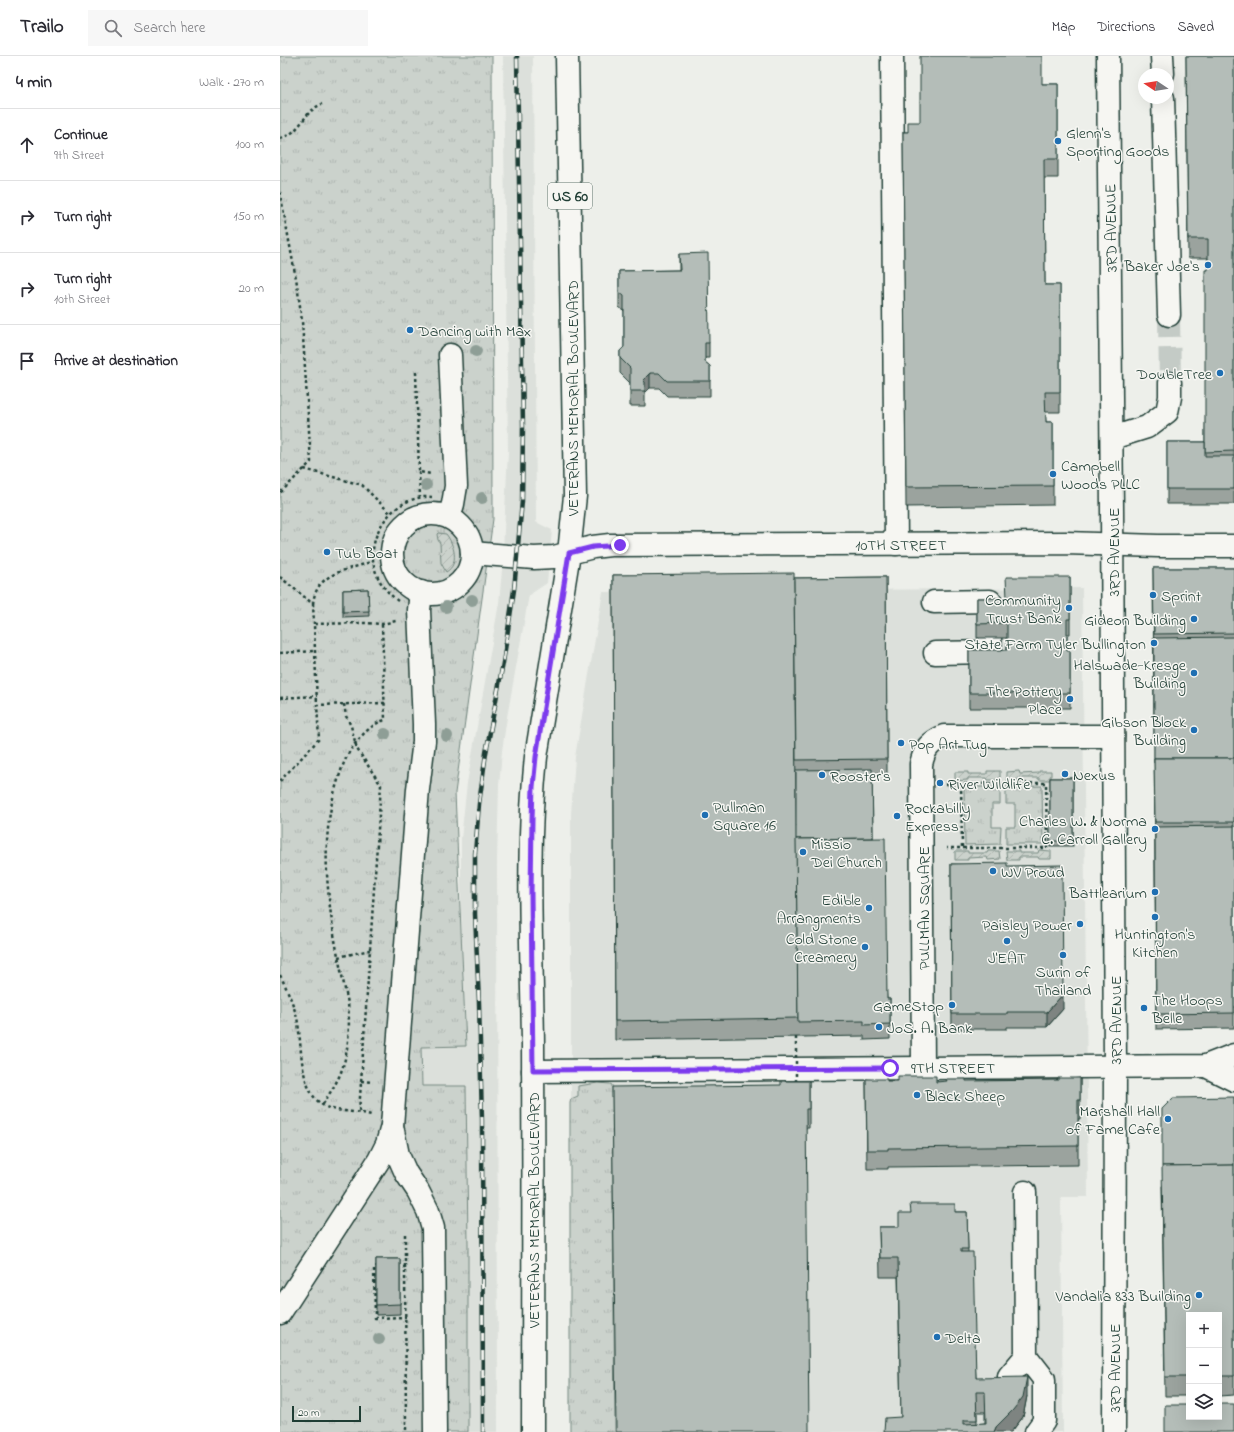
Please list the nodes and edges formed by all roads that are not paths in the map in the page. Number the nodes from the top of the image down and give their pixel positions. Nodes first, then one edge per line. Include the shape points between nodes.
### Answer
1 (567, 56) edge
2 (892, 56) edge
3 (1108, 56) edge
4 (1162, 56) edge
5 (1163, 68) edge
6 (1163, 104) edge
7 (1169, 315) tunnel mouth
8 (450, 355) dead end
9 (1170, 383) tunnel mouth
10 (1112, 438) junction
11 (449, 517) junction
12 (896, 544) junction
13 (1113, 544) junction
14 (1234, 546) edge
15 (472, 553) junction
16 (569, 553) junction
17 (421, 592) junction
18 (934, 602) dead end
19 (990, 613) edge
20 (990, 638) edge
21 (935, 653) dead end
22 (1113, 736) junction
23 (1234, 1054) edge
24 (1206, 1066) junction
25 (923, 1067) junction
26 (1115, 1067) junction
27 (533, 1070) junction
28 (1234, 1080) edge
29 (383, 1120) junction
30 (1025, 1192) dead end
31 (280, 1313) edge
32 (1026, 1356) junction
33 (1009, 1397) edge
34 (435, 1432) edge
35 (533, 1432) edge
36 (1036, 1432) edge
37 (1114, 1432) edge

1 - 16 street, VETERANS MEMORIAL BOULEVARD / US 60 via 575,496
2 - 12 street
3 - 10 street, 3RD AVENUE
4 - 5 street
6 - 7 street
8 - 11 street via 456,486
9 - 10 street via 1167,412 1147,427
10 - 13 street, 3RD AVENUE
11 - 15 street via 461,526 469,538
11 - 17 street via 435,514 420,515 408,522 398,533 392,547 392,562 398,575 408,586
12 - 13 street, 10TH STREET
12 - 16 street, 10TH STREET via 610,545
13 - 14 street, 10TH STREET
13 - 22 street, 3RD AVENUE
15 - 16 street, 10TH STREET via 534,558
15 - 17 street via 470,568 462,580 450,590 436,594
16 - 27 street, VETERANS MEMORIAL BOULEVARD / US 60 via 533,787
17 - 29 street via 419,610 424,741
18 - 19 street via 990,601
20 - 21 street via 990,652
22 - 25 street, PULLMAN SQUARE via 944,736 933,741 925,752 921,764
22 - 26 street, 3RD AVENUE
23 - 24 street, 9TH STREET
24 - 26 street, 9TH STREET
24 - 28 street, 9TH STREET
25 - 26 street, 9TH STREET
25 - 27 street, 9TH STREET via 702,1079
26 - 37 street, 3RD AVENUE
27 - 35 street, VETERANS MEMORIAL BOULEVARD / US 60
29 - 31 street via 387,1144 379,1160
29 - 34 street via 434,1228
30 - 32 street
32 - 33 street via 1009,1376
32 - 36 street via 1044,1379 1044,1421

